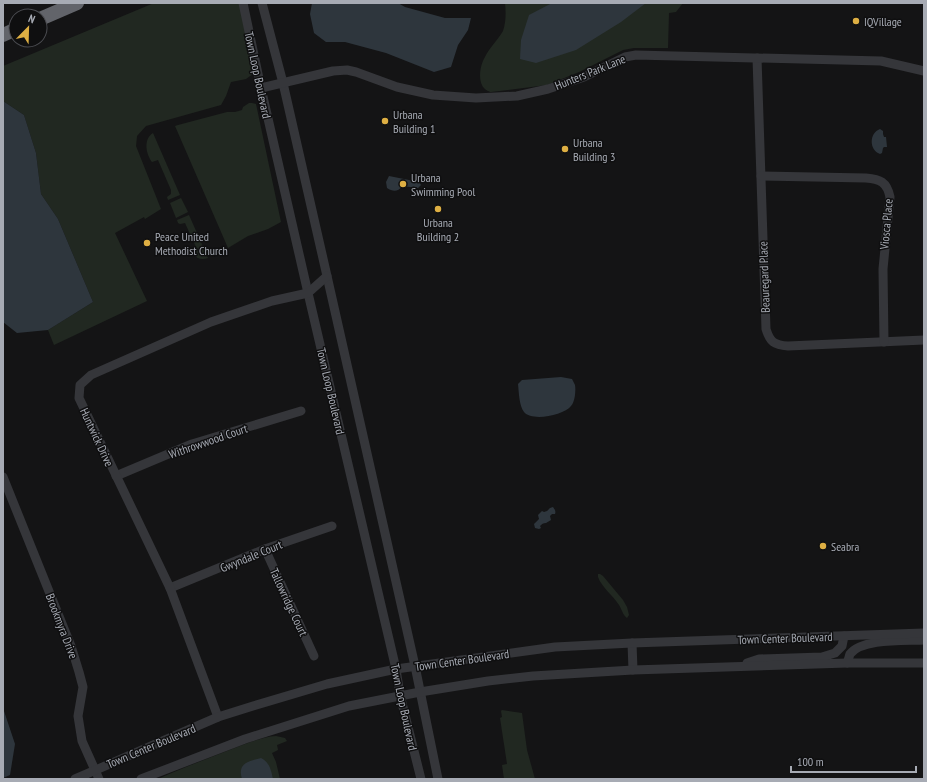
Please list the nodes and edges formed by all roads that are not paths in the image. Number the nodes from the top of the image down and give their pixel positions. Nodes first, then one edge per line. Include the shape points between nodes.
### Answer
1 (77, 3) edge
2 (243, 3) edge
3 (262, 3) edge
4 (48, 16) edge
5 (757, 58) junction
6 (924, 71) edge
7 (283, 83) junction
8 (261, 88) junction
9 (761, 176) junction
10 (327, 276) junction
11 (308, 293) junction
12 (924, 340) edge
13 (884, 342) junction
14 (302, 411) dead end
15 (116, 476) junction
16 (3, 477) edge
17 (332, 526) dead end
18 (265, 549) junction
19 (170, 588) junction
20 (924, 633) edge
21 (844, 636) junction
22 (924, 640) edge
23 (632, 643) junction
24 (314, 656) dead end
25 (847, 663) junction
26 (924, 663) edge
27 (415, 666) junction
28 (734, 666) junction
29 (396, 669) junction
30 (633, 670) junction
31 (420, 692) junction
32 (400, 695) junction
33 (218, 717) junction
34 (95, 770) junction
35 (75, 779) edge
36 (99, 779) edge
37 (141, 779) edge
38 (420, 779) edge
39 (438, 779) edge

1 - 4 highway
2 - 8 street, Town Loop Boulevard
3 - 7 street, Town Loop Boulevard
5 - 6 street, Hunters Park Lane via 881,62
5 - 7 street, Hunters Park Lane via 636,55 625,57 584,77 548,89 517,96 482,98 433,96 347,70
5 - 9 street, Beauregard Place
7 - 8 street, Hunters Park Lane
7 - 10 street, Town Loop Boulevard
8 - 11 street, Town Loop Boulevard
9 - 13 street, Beauregard Place via 766,329 769,338 780,346
9 - 13 street, Viosca Place via 875,179 883,182 889,190 883,268
10 - 11 street, Huntwick Drive
10 - 27 street, Town Loop Boulevard
11 - 15 street, Huntwick Drive via 272,301 211,322 91,375 80,384 79,398
11 - 29 street, Town Loop Boulevard
12 - 13 street, Beauregard Place
14 - 15 street, Withrowwood Court via 192,444
15 - 19 street, Huntwick Drive
16 - 34 street, Brookmyra Drive via 80,672 83,687 78,716 82,741
17 - 18 street, Gwyndale Court
18 - 19 street, Gwyndale Court
18 - 24 street, Tallowridge Court
19 - 33 street, Huntwick Drive
20 - 21 street, Town Center Boulevard
21 - 23 street, Town Center Boulevard
21 - 28 street, Town Center Boulevard via 842,646 835,653 822,657 759,659
22 - 25 street via 873,642 859,647 850,654
23 - 27 street, Town Center Boulevard via 555,647
23 - 30 street
25 - 26 street, Town Center Boulevard
25 - 28 street, Town Center Boulevard
27 - 29 street, Town Center Boulevard
27 - 31 street, Town Loop Boulevard
28 - 30 street, Town Center Boulevard
29 - 32 street, Town Loop Boulevard
29 - 33 street, Town Center Boulevard via 327,684
30 - 31 street, Town Center Boulevard via 533,676
31 - 32 street, Town Center Boulevard
31 - 39 street, Town Loop Boulevard
32 - 37 street, Town Center Boulevard via 349,706 245,739
32 - 38 street, Town Loop Boulevard
33 - 34 street, Town Center Boulevard
34 - 35 street, Town Center Boulevard
34 - 36 street, Brookmyra Drive

